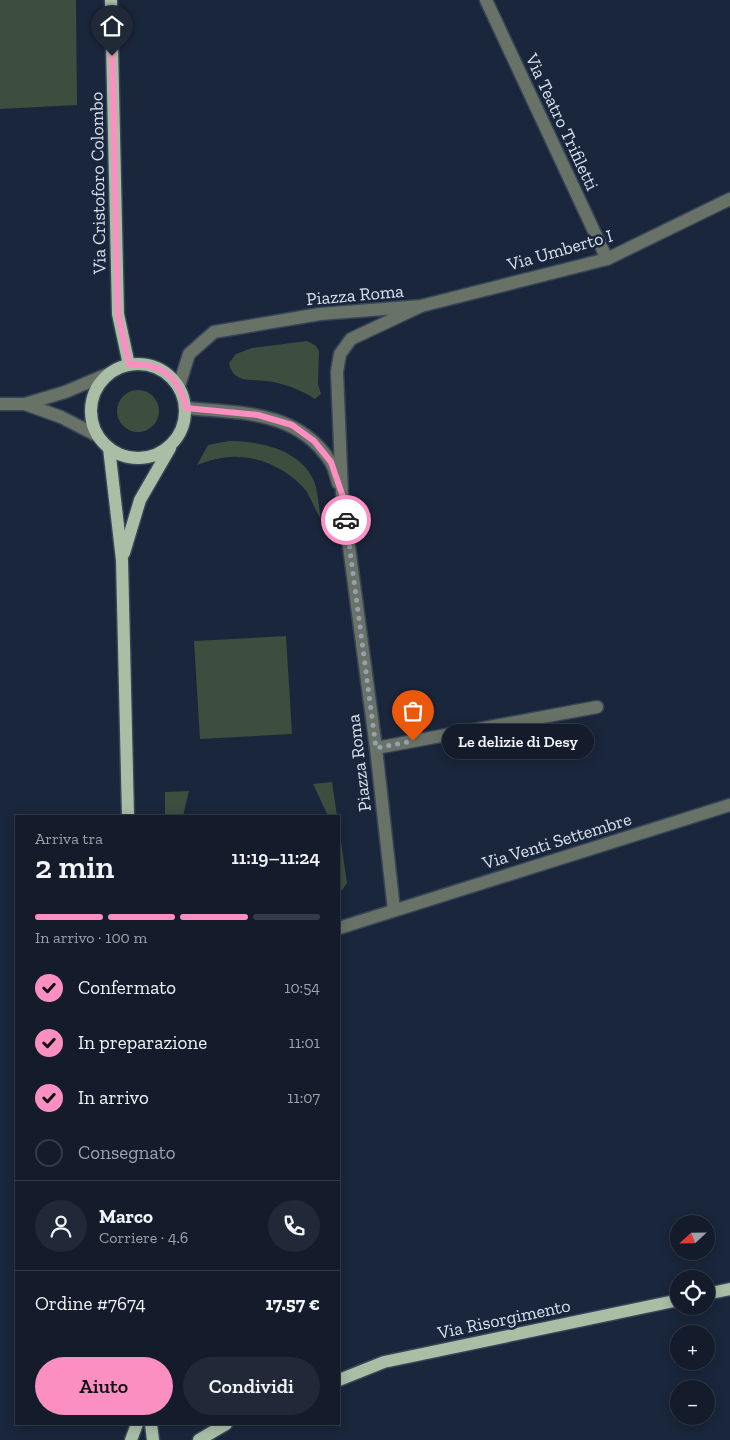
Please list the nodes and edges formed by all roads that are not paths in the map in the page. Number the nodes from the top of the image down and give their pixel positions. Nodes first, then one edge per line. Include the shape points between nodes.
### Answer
1 (111, 0) edge
2 (486, 0) edge
3 (730, 199) edge
4 (607, 259) junction
5 (421, 306) junction
6 (129, 364) junction
7 (108, 374) junction
8 (179, 386) junction
9 (0, 404) edge
10 (25, 404) junction
11 (186, 408) junction
12 (98, 436) junction
13 (171, 446) junction
14 (109, 448) junction
15 (342, 494) junction
16 (122, 560) junction
17 (598, 707) dead end
18 (376, 748) junction
19 (730, 805) edge
20 (128, 815) edge
21 (394, 910) junction
22 (340, 928) edge
23 (730, 1290) edge
24 (715, 1292) edge
25 (670, 1302) edge
26 (340, 1380) edge
27 (137, 1425) edge
28 (151, 1425) edge
29 (224, 1425) edge
30 (131, 1440) edge
31 (153, 1440) edge
32 (199, 1440) edge

1 - 6 main road, Via Cristoforo Colombo via 118,314
2 - 4 street, Via Teatro Trifiletti
3 - 4 street, Via Umberto I
4 - 5 street, Via Umberto I
5 - 8 street, Piazza Roma via 320,314 214,332 189,354
5 - 15 street, Piazza Roma via 351,339 340,354 337,372
6 - 7 main road
6 - 8 main road via 158,367
7 - 10 street
7 - 12 main road via 93,397 91,410
8 - 11 main road
9 - 10 street
10 - 12 street via 61,416
11 - 13 main road via 180,435
11 - 15 street, Piazza Roma via 258,415 292,425 314,441 331,462
12 - 14 main road
13 - 14 main road via 160,454 134,459 120,456
13 - 16 main road via 140,500
14 - 16 main road
15 - 18 street, Piazza Roma
16 - 20 main road
17 - 18 street
18 - 21 street, Piazza Roma
19 - 21 street, Via Venti Settembre
21 - 22 street
23 - 24 main road
25 - 26 main road, Via Risorgimento via 384,1362
27 - 30 main road
28 - 31 main road
29 - 32 main road

